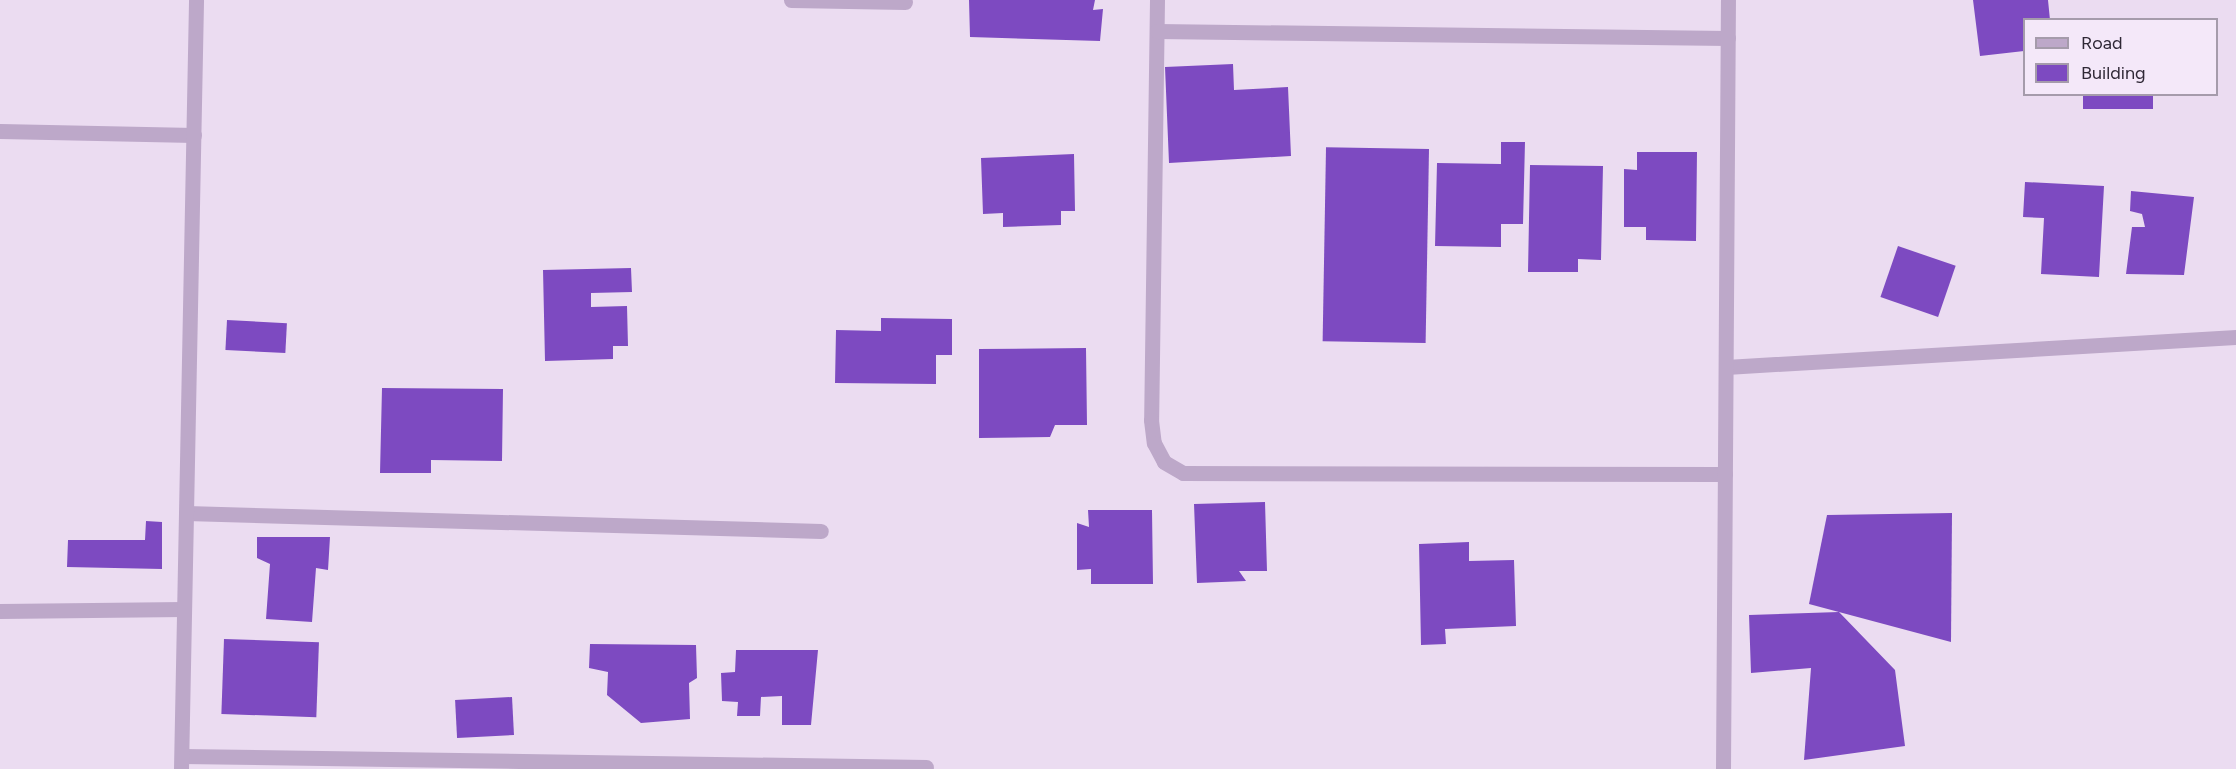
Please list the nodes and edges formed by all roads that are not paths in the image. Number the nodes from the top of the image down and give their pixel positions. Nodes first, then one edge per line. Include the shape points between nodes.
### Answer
1 (196, 0) edge
2 (791, 0) edge
3 (813, 0) edge
4 (1157, 0) edge
5 (1728, 0) edge
6 (905, 2) dead end
7 (1156, 31) junction
8 (1728, 38) junction
9 (0, 131) edge
10 (194, 135) junction
11 (2236, 337) edge
12 (1726, 367) junction
13 (1725, 474) junction
14 (186, 513) junction
15 (821, 531) dead end
16 (184, 609) junction
17 (0, 611) edge
18 (181, 762) edge
19 (926, 767) dead end
20 (1723, 769) edge

1 - 10 street
2 - 3 street
3 - 6 street
4 - 7 street
5 - 8 street
7 - 8 street
7 - 13 street via 1151,420 1154,443 1164,462 1183,473
8 - 12 street
9 - 10 street
10 - 14 street
11 - 12 street
12 - 13 street
13 - 20 street
14 - 15 street
14 - 16 street
16 - 17 street
16 - 18 street
18 - 19 street

